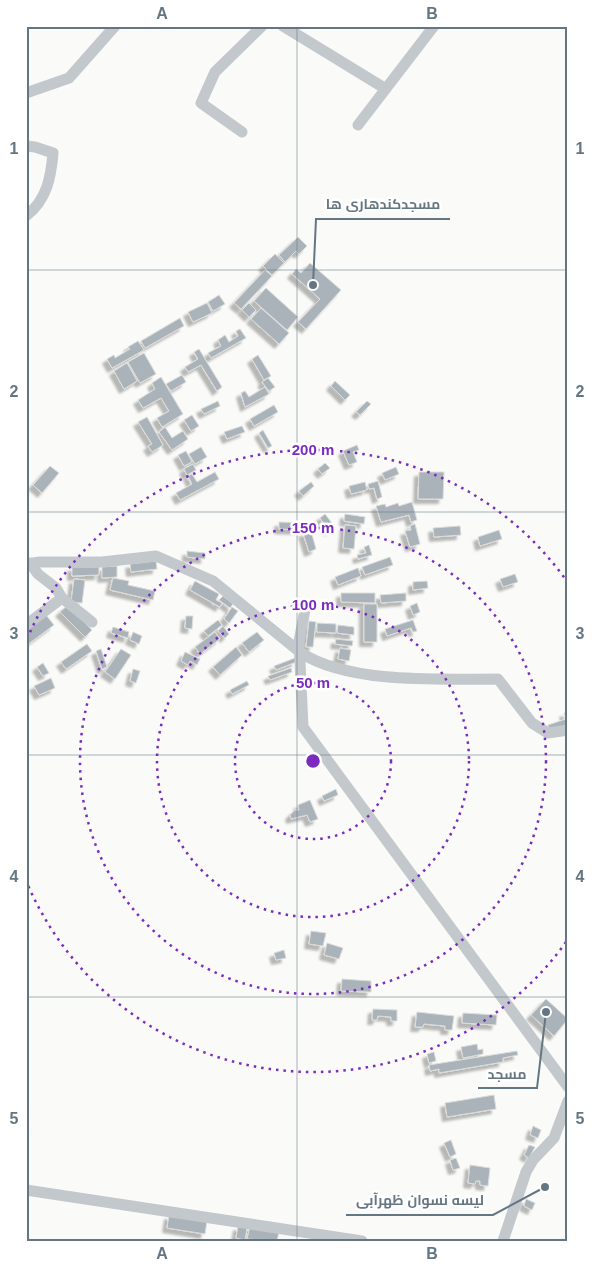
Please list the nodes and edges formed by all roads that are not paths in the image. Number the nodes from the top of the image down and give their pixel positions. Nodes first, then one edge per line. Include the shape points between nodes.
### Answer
1 (262, 26) edge
2 (283, 26) edge
3 (434, 26) edge
4 (108, 28) edge
5 (386, 89) junction
6 (26, 93) edge
7 (358, 125) dead end
8 (242, 132) dead end
9 (26, 146) edge
10 (26, 216) edge
11 (28, 564) edge
12 (62, 598) junction
13 (305, 610) dead end
14 (92, 622) dead end
15 (26, 625) edge
16 (301, 653) junction
17 (568, 730) edge
18 (568, 1086) edge
19 (568, 1101) edge
20 (26, 1190) edge
21 (362, 1241) edge
22 (503, 1241) edge

1 - 8 street via 215,72 201,103
2 - 5 street
3 - 5 street
4 - 6 street via 69,78
5 - 7 street
9 - 10 street via 53,153 51,180 36,208
11 - 12 street via 56,588
11 - 16 street via 102,562 156,556 213,581
12 - 14 street
12 - 15 street
13 - 16 street via 299,641
16 - 17 street via 333,667 389,677 498,679 532,723 548,733
16 - 18 street via 303,727
19 - 22 street via 554,1138 526,1172
20 - 21 street

